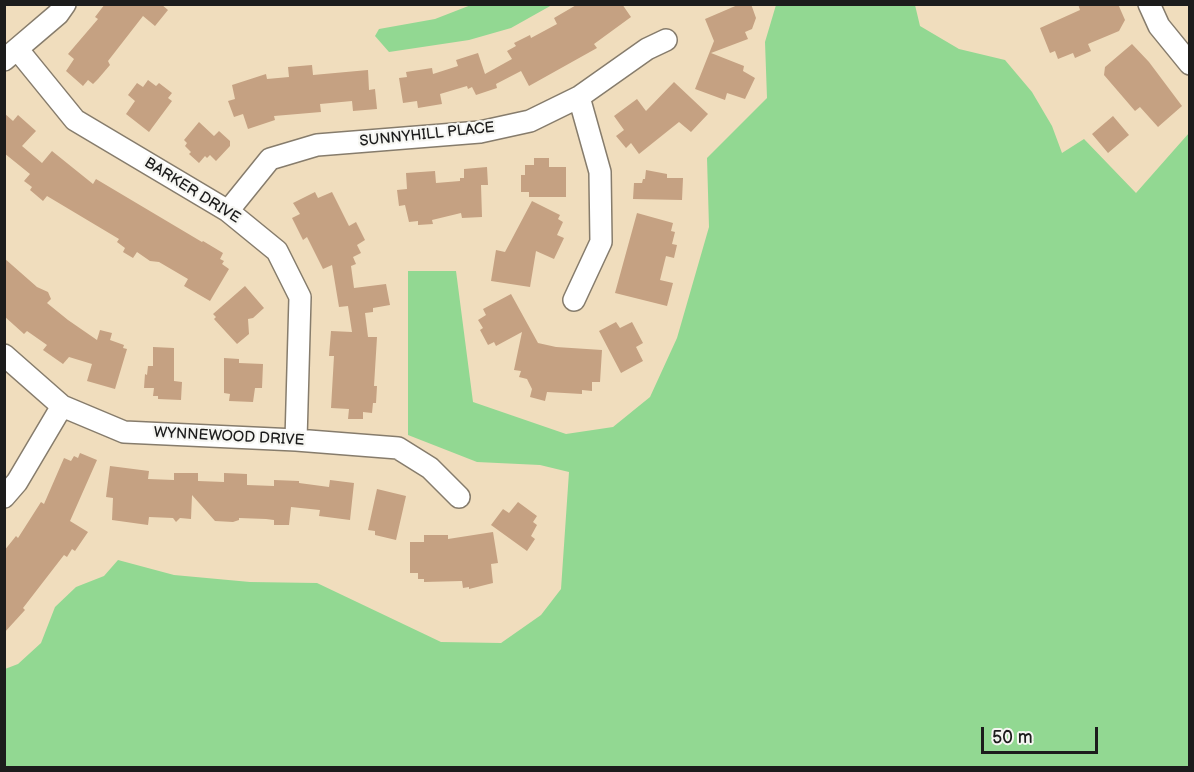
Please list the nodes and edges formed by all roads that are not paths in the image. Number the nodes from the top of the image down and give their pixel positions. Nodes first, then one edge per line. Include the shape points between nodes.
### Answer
1 (64, 4) edge
2 (1149, 4) edge
3 (666, 40) dead end
4 (11, 55) edge
5 (1190, 64) edge
6 (579, 96) junction
7 (228, 211) junction
8 (574, 300) dead end
9 (4, 356) edge
10 (62, 406) junction
11 (296, 440) junction
12 (4, 497) edge
13 (459, 497) dead end

1 - 4 street via 58,14
2 - 5 street via 1159,26
3 - 6 street, SUNNYHILL PLACE
4 - 7 street, BARKER DRIVE via 75,120
6 - 7 street, SUNNYHILL PLACE via 530,121 480,132 317,145 270,159
6 - 8 street via 600,172 601,242
7 - 11 street, BARKER DRIVE via 277,251 300,297
9 - 10 street, WYNNEWOOD DRIVE
10 - 11 street, WYNNEWOOD DRIVE via 124,432
10 - 12 street
11 - 13 street, WYNNEWOOD DRIVE via 398,448 430,468

